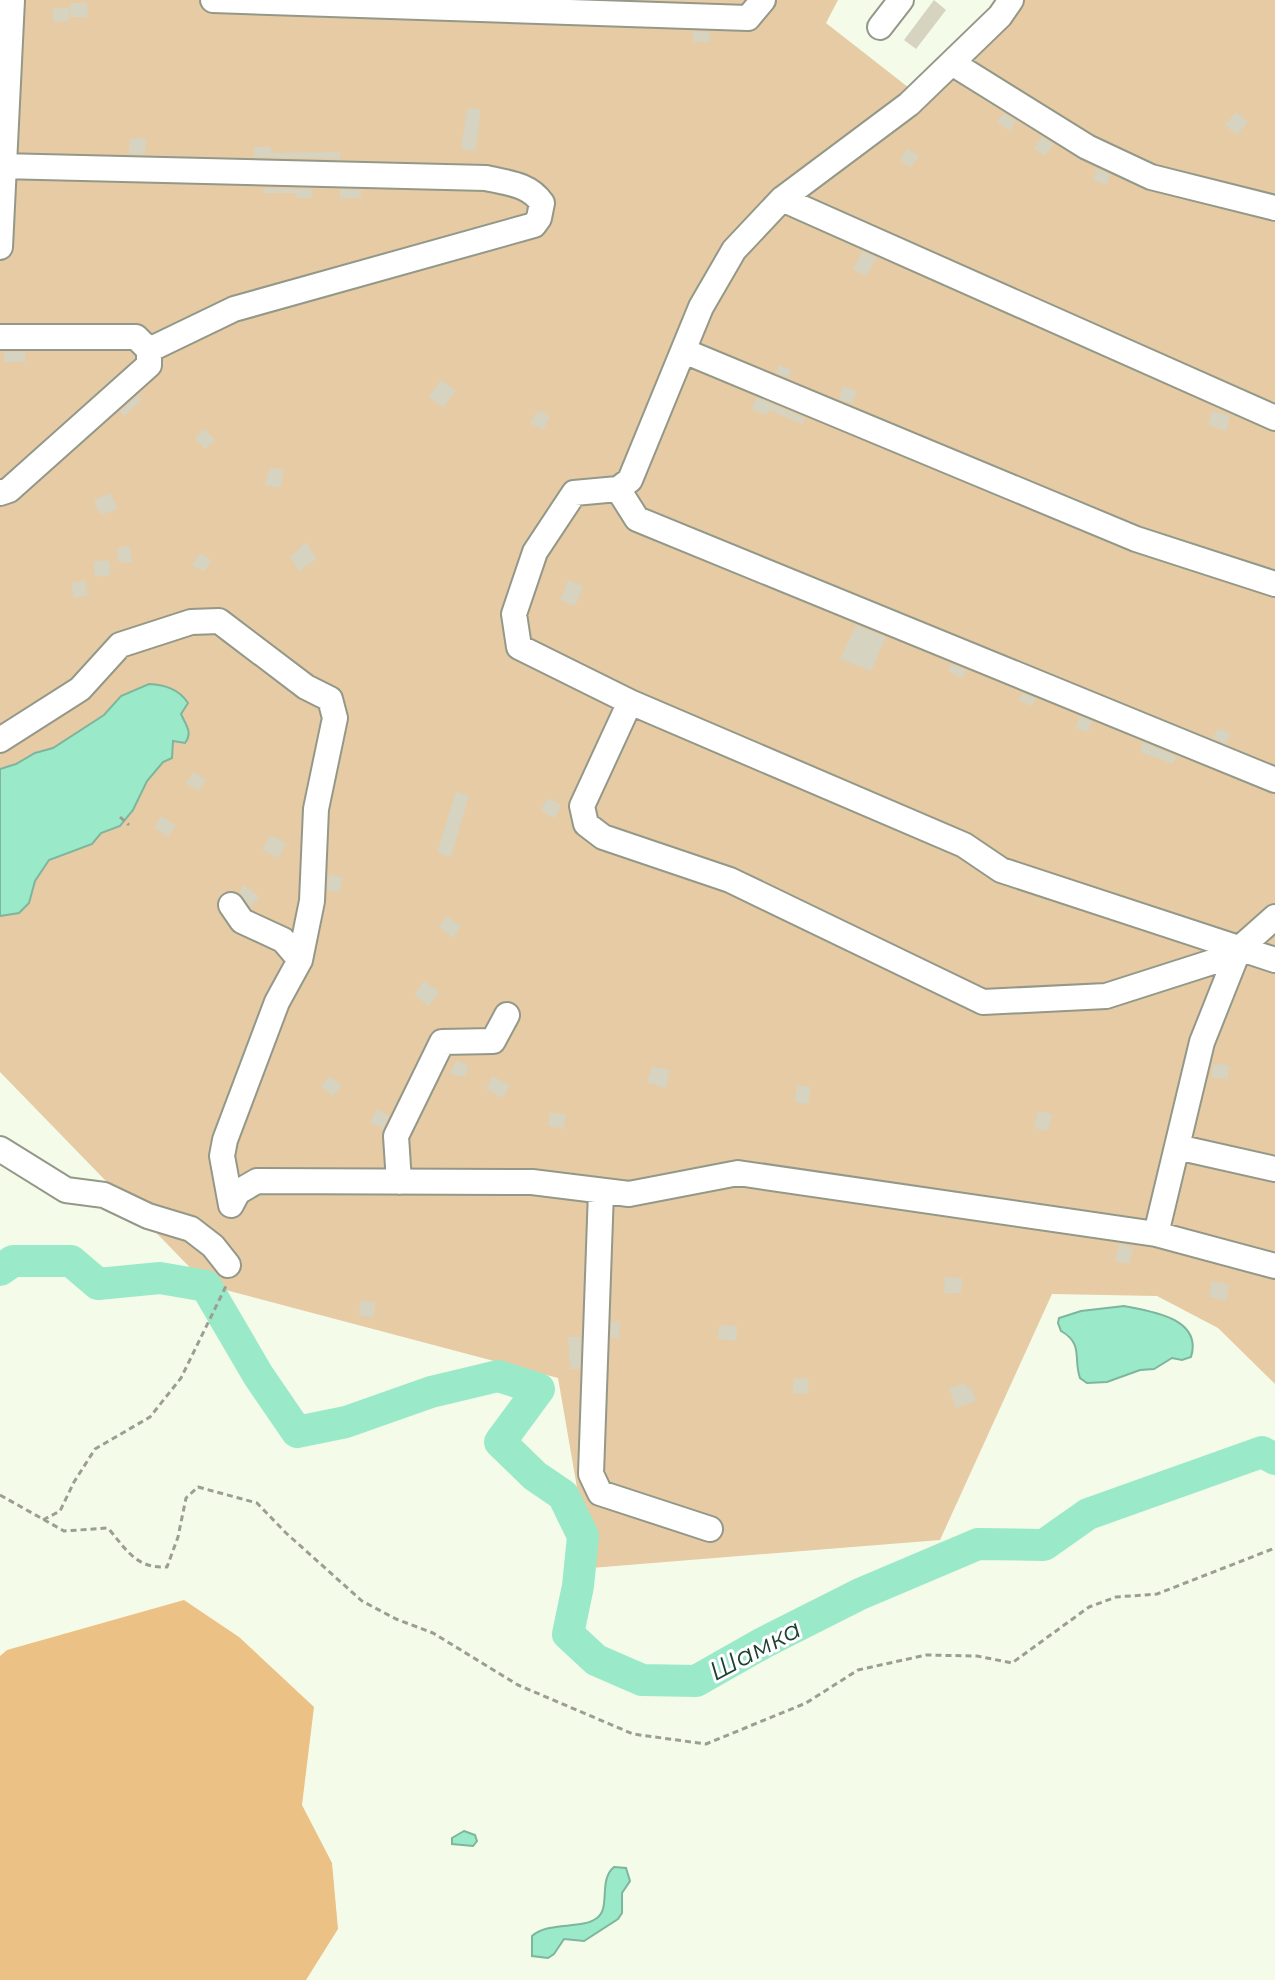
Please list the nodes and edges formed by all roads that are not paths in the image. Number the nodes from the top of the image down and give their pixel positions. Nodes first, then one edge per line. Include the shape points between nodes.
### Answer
1 (12, 0) edge
2 (213, 0) edge
3 (763, 0) edge
4 (901, 0) edge
5 (1011, 0) edge
6 (880, 27) dead end
7 (952, 63) junction
8 (2, 166) edge
9 (782, 199) junction
10 (1275, 208) edge
11 (0, 247) edge
12 (0, 337) edge
13 (149, 350) junction
14 (684, 351) junction
15 (1275, 418) edge
16 (618, 489) junction
17 (0, 493) edge
18 (1275, 584) edge
19 (630, 702) junction
20 (0, 740) edge
21 (1275, 780) edge
22 (231, 905) dead end
23 (1275, 917) edge
24 (1239, 949) junction
25 (300, 960) junction
26 (1275, 960) edge
27 (507, 1015) dead end
28 (1177, 1147) junction
29 (0, 1149) edge
30 (1275, 1169) edge
31 (399, 1182) junction
32 (601, 1191) junction
33 (1156, 1234) junction
34 (228, 1265) road end
35 (1275, 1266) edge
36 (710, 1529) dead end

1 - 8 lane
2 - 3 lane via 748,18
4 - 6 lane
5 - 7 lane
7 - 9 lane via 909,104
7 - 10 lane via 1087,147 1151,177
8 - 11 lane
8 - 13 lane via 486,178 535,192 542,203 534,225 234,309
9 - 14 lane via 734,250 701,307
9 - 15 lane
12 - 13 lane via 136,337
13 - 17 lane via 149,365
14 - 16 lane via 630,480
14 - 18 lane via 1136,539
16 - 19 lane via 574,493 535,552 514,614 519,647
16 - 21 lane via 637,519
19 - 24 lane via 964,845 1001,870
19 - 24 lane via 582,806 586,824 603,837 730,880 983,1002 1106,996
20 - 25 lane via 80,689 120,645 191,622 219,621 330,699 335,718 316,809 312,901
22 - 25 lane via 242,921 283,940
23 - 24 lane
24 - 26 lane
24 - 28 lane via 1202,1042
25 - 31 lane via 277,1002 225,1140 222,1156 231,1205 238,1192 257,1181
27 - 31 lane via 493,1041 442,1042 396,1136
28 - 30 lane
28 - 33 lane
29 - 34 lane via 66,1190 104,1195 191,1229
31 - 32 lane via 532,1182
32 - 33 lane via 629,1194 738,1173
32 - 36 lane via 591,1474 600,1493
33 - 35 lane

